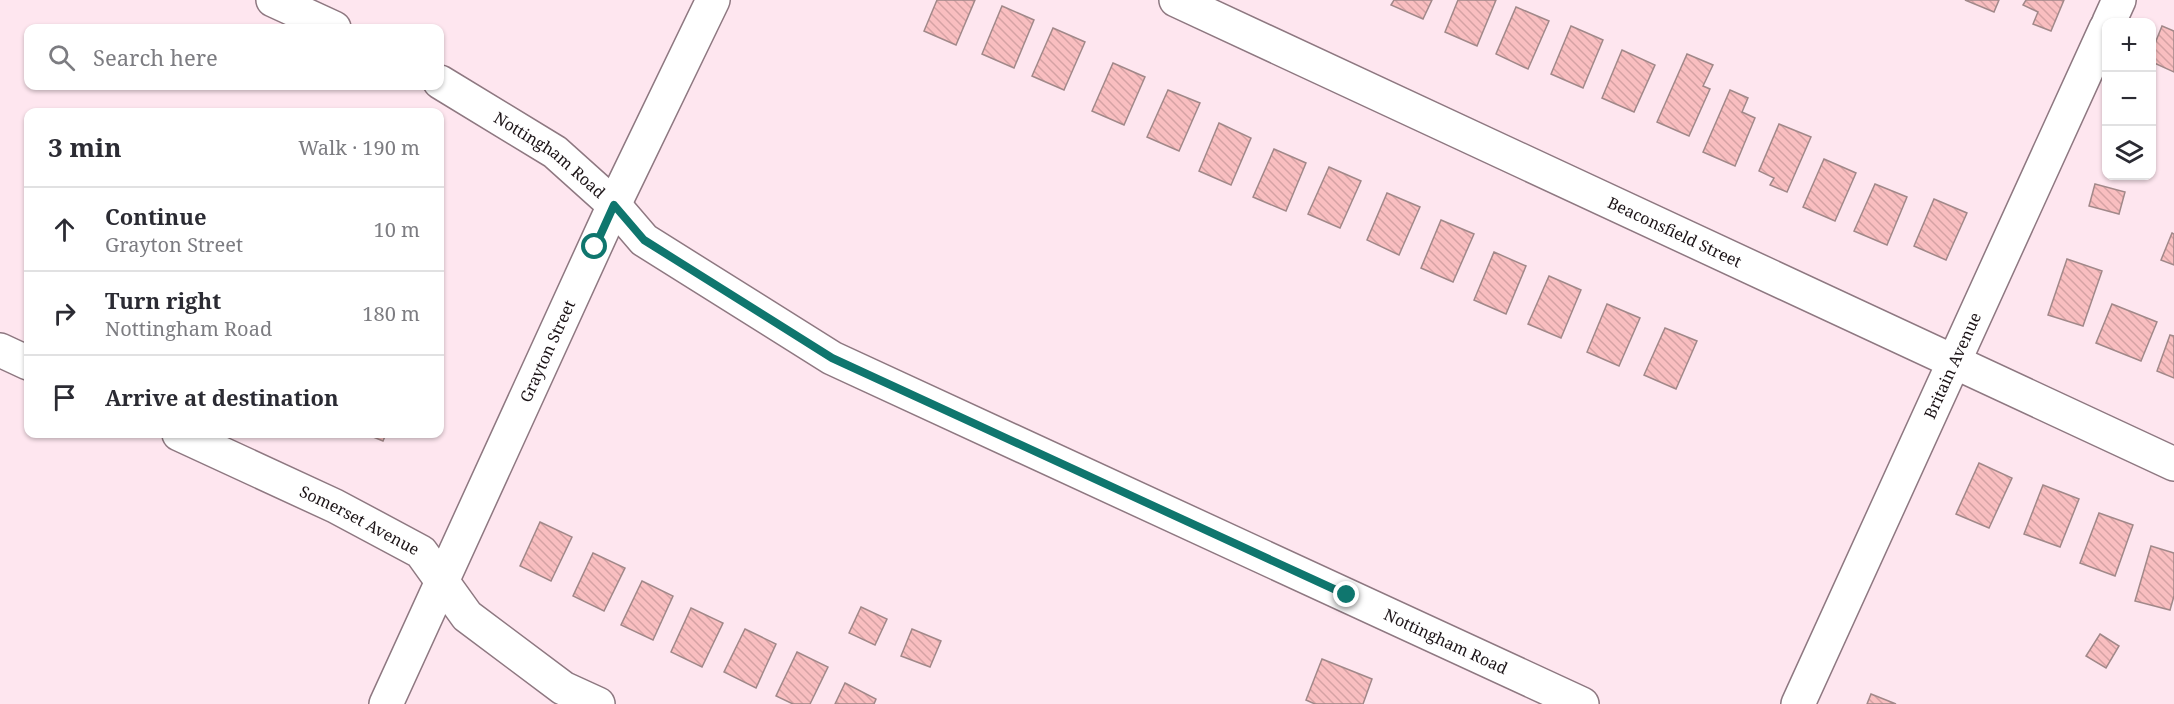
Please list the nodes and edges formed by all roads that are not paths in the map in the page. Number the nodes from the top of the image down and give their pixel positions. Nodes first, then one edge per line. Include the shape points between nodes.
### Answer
1 (273, 0) edge
2 (713, 0) edge
3 (1176, 0) edge
4 (2120, 0) edge
5 (2111, 18) edge
6 (325, 24) edge
7 (2102, 37) edge
8 (444, 84) edge
9 (614, 205) junction
10 (0, 350) edge
11 (24, 361) edge
12 (1953, 361) junction
13 (188, 438) edge
14 (2174, 464) edge
15 (443, 581) junction
16 (386, 704) edge
17 (598, 704) edge
18 (1582, 704) edge
19 (1798, 704) edge

1 - 6 street
2 - 9 street, Grayton Street
3 - 12 street, Beaconsfield Street
4 - 5 street
7 - 12 street, Britain Avenue
8 - 9 street, Nottingham Road via 555,152
9 - 15 street, Grayton Street
9 - 18 street, Nottingham Road via 644,240 832,358
10 - 11 street
12 - 14 street, Beaconsfield Street
12 - 19 street, Britain Avenue
13 - 15 street, Somerset Avenue via 335,506 421,552
15 - 16 street, Grayton Street
15 - 17 street, Somerset Avenue via 466,616 563,688

